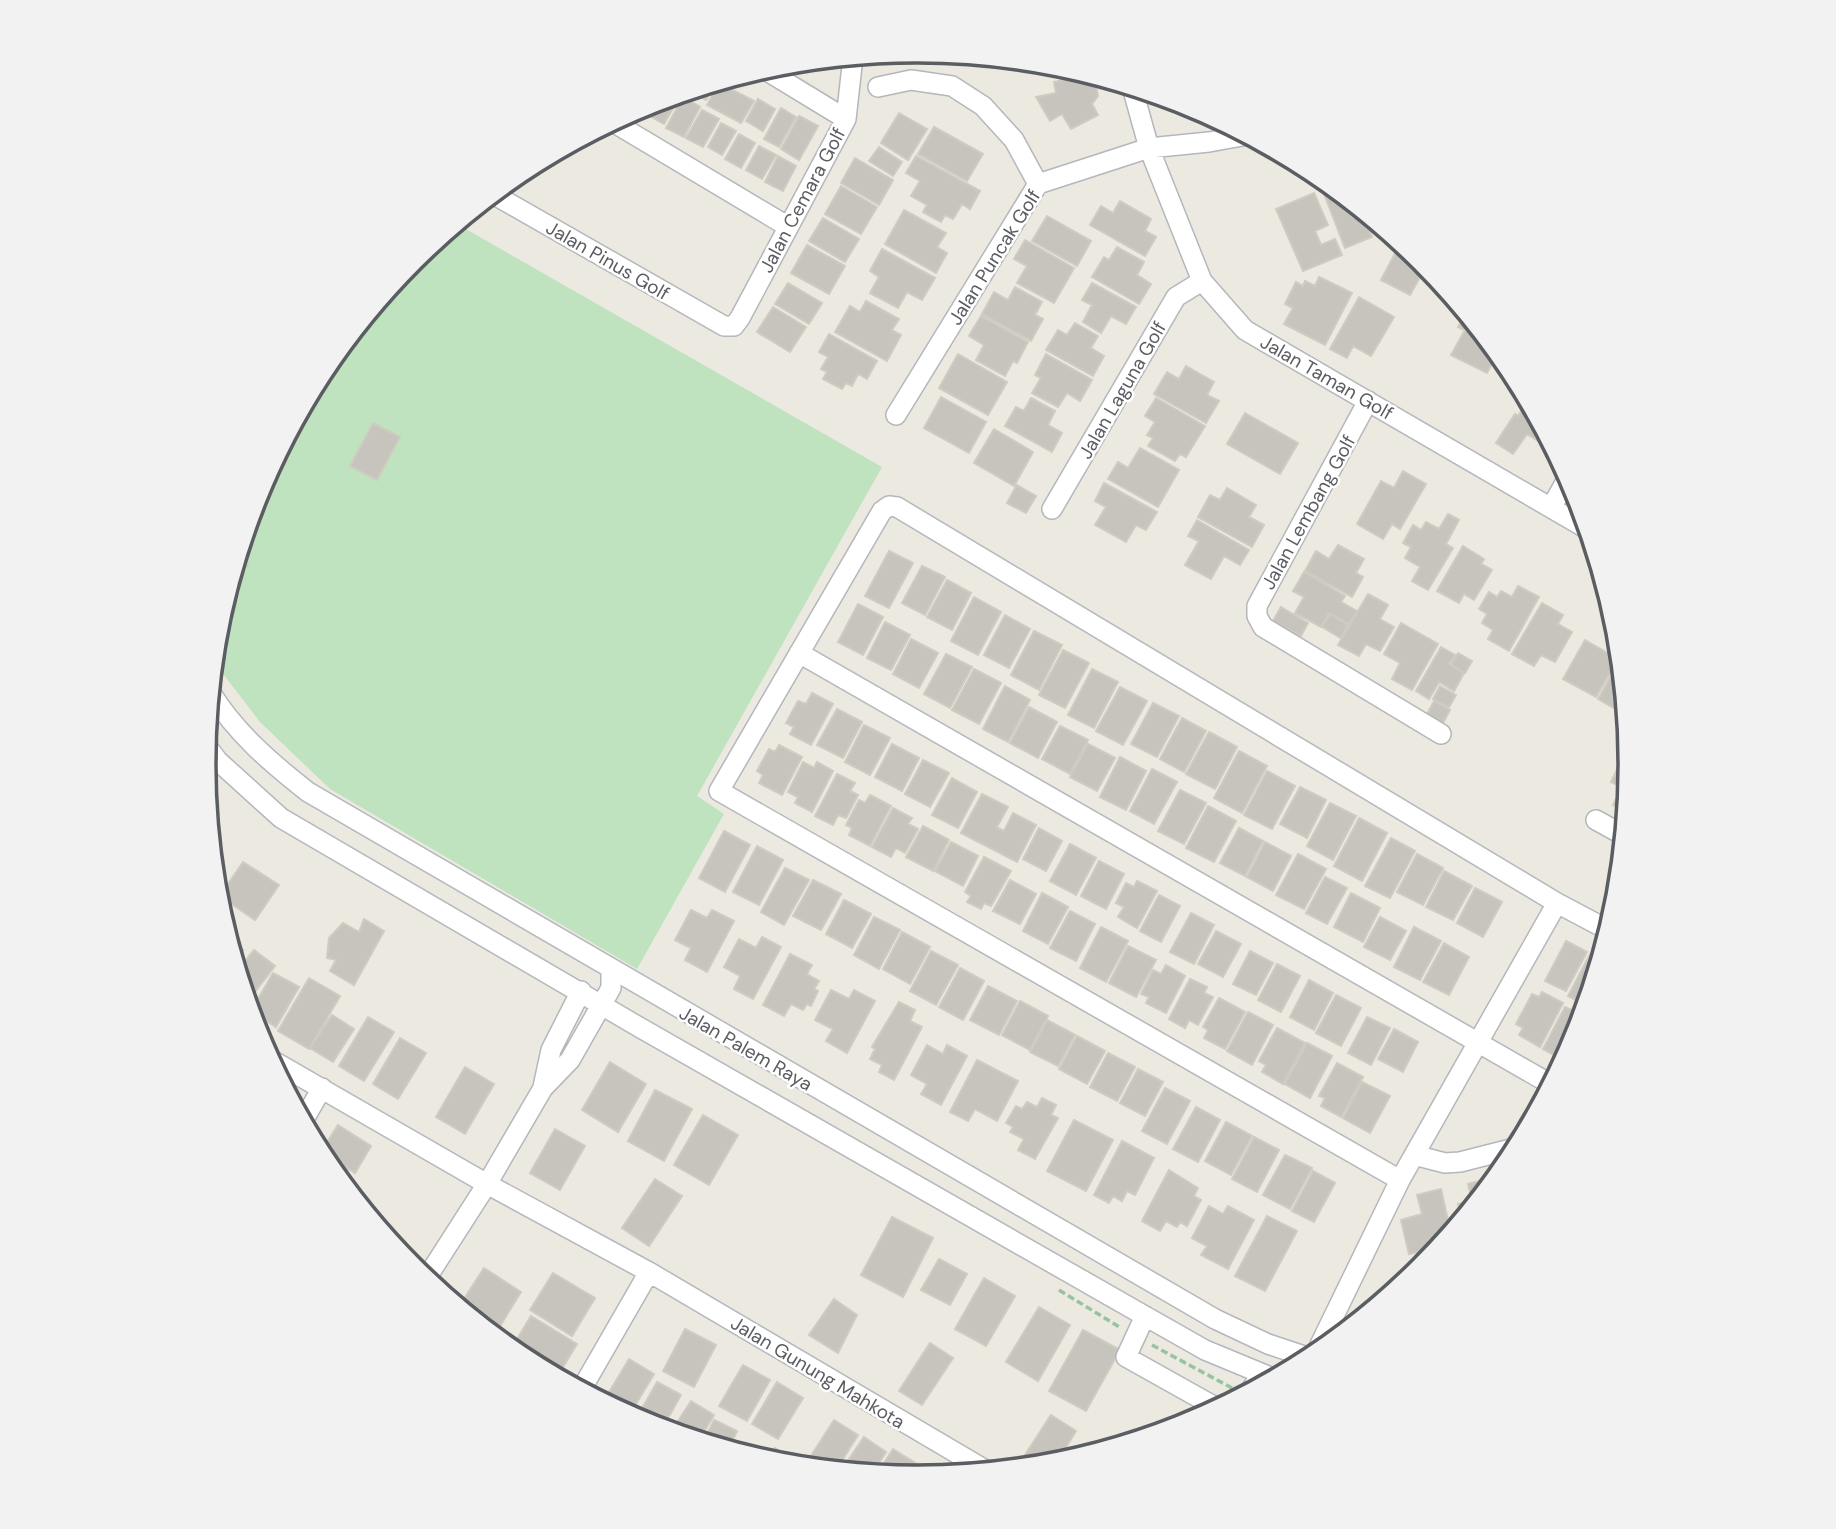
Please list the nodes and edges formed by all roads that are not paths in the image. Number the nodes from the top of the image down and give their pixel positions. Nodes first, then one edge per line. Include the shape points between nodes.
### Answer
1 (852, 67) edge
2 (777, 77) edge
3 (878, 87) dead end
4 (1136, 98) edge
5 (846, 119) junction
6 (623, 128) edge
7 (1233, 138) edge
8 (1149, 148) junction
9 (1038, 184) junction
10 (503, 200) edge
11 (787, 226) junction
12 (1202, 281) junction
13 (724, 326) joint
14 (1368, 401) junction
15 (895, 415) dead end
16 (1562, 488) edge
17 (1551, 508) junction
18 (1052, 509) dead end
19 (1576, 522) edge
20 (799, 653) junction
21 (219, 706) edge
22 (1441, 734) dead end
23 (216, 759) edge
24 (1597, 820) dead end
25 (1616, 831) edge
26 (1557, 903) junction
27 (1600, 926) edge
28 (611, 970) junction
29 (581, 992) junction
30 (655, 996) junction
31 (601, 1005) junction
32 (639, 1027) junction
33 (1478, 1044) junction
34 (286, 1068) edge
35 (1544, 1081) edge
36 (322, 1088) junction
37 (543, 1088) junction
38 (308, 1112) edge
39 (1503, 1151) edge
40 (1414, 1156) junction
41 (1401, 1180) junction
42 (487, 1184) junction
43 (432, 1270) edge
44 (649, 1272) junction
45 (1145, 1316) junction
46 (1324, 1336) edge
47 (1298, 1354) edge
48 (1263, 1375) edge
49 (586, 1382) edge
50 (1208, 1403) edge
51 (974, 1463) edge

1 - 5 street, Jalan Cemara Golf
2 - 5 street
3 - 9 street via 911,80 951,86 984,106 1014,140
4 - 8 street
5 - 11 street, Jalan Cemara Golf
6 - 11 street
7 - 8 street, Jalan Puncak Golf
8 - 9 street, Jalan Puncak Golf
8 - 12 street, Jalan Taman Golf
9 - 15 street, Jalan Puncak Golf
10 - 13 street, Jalan Pinus Golf
11 - 13 street, Jalan Cemara Golf via 740,317 734,326
12 - 14 street, Jalan Taman Golf via 1245,330
12 - 18 street, Jalan Laguna Golf via 1175,297
14 - 17 street, Jalan Taman Golf
14 - 22 street, Jalan Lembang Golf via 1256,606 1257,616 1263,626
16 - 17 street
17 - 19 street, Jalan Taman Golf
20 - 26 street via 882,511 897,507
20 - 33 street
20 - 41 street via 719,791
21 - 28 street, Jalan Palem Raya via 264,757 307,792
23 - 29 street, Jalan Palem Raya via 281,818
24 - 25 street
26 - 27 street
26 - 33 street
28 - 30 street, Jalan Palem Raya
28 - 31 street via 611,988
29 - 31 street, Jalan Palem Raya
29 - 37 street via 551,1050
30 - 32 street via 637,1004
30 - 47 street, Jalan Palem Raya via 1215,1319
31 - 32 street, Jalan Palem Raya
31 - 37 street via 570,1060
32 - 45 street, Jalan Palem Raya
33 - 35 street
33 - 40 street
34 - 36 street, Jalan Gunung Mahkota
36 - 38 street
36 - 42 street, Jalan Gunung Mahkota
37 - 42 street
39 - 40 street via 1445,1163
40 - 41 street
41 - 46 street
42 - 43 street
42 - 44 street, Jalan Gunung Mahkota
44 - 49 street
44 - 51 street, Jalan Gunung Mahkota
45 - 48 street, Jalan Palem Raya via 1205,1350
45 - 50 street via 1126,1357

